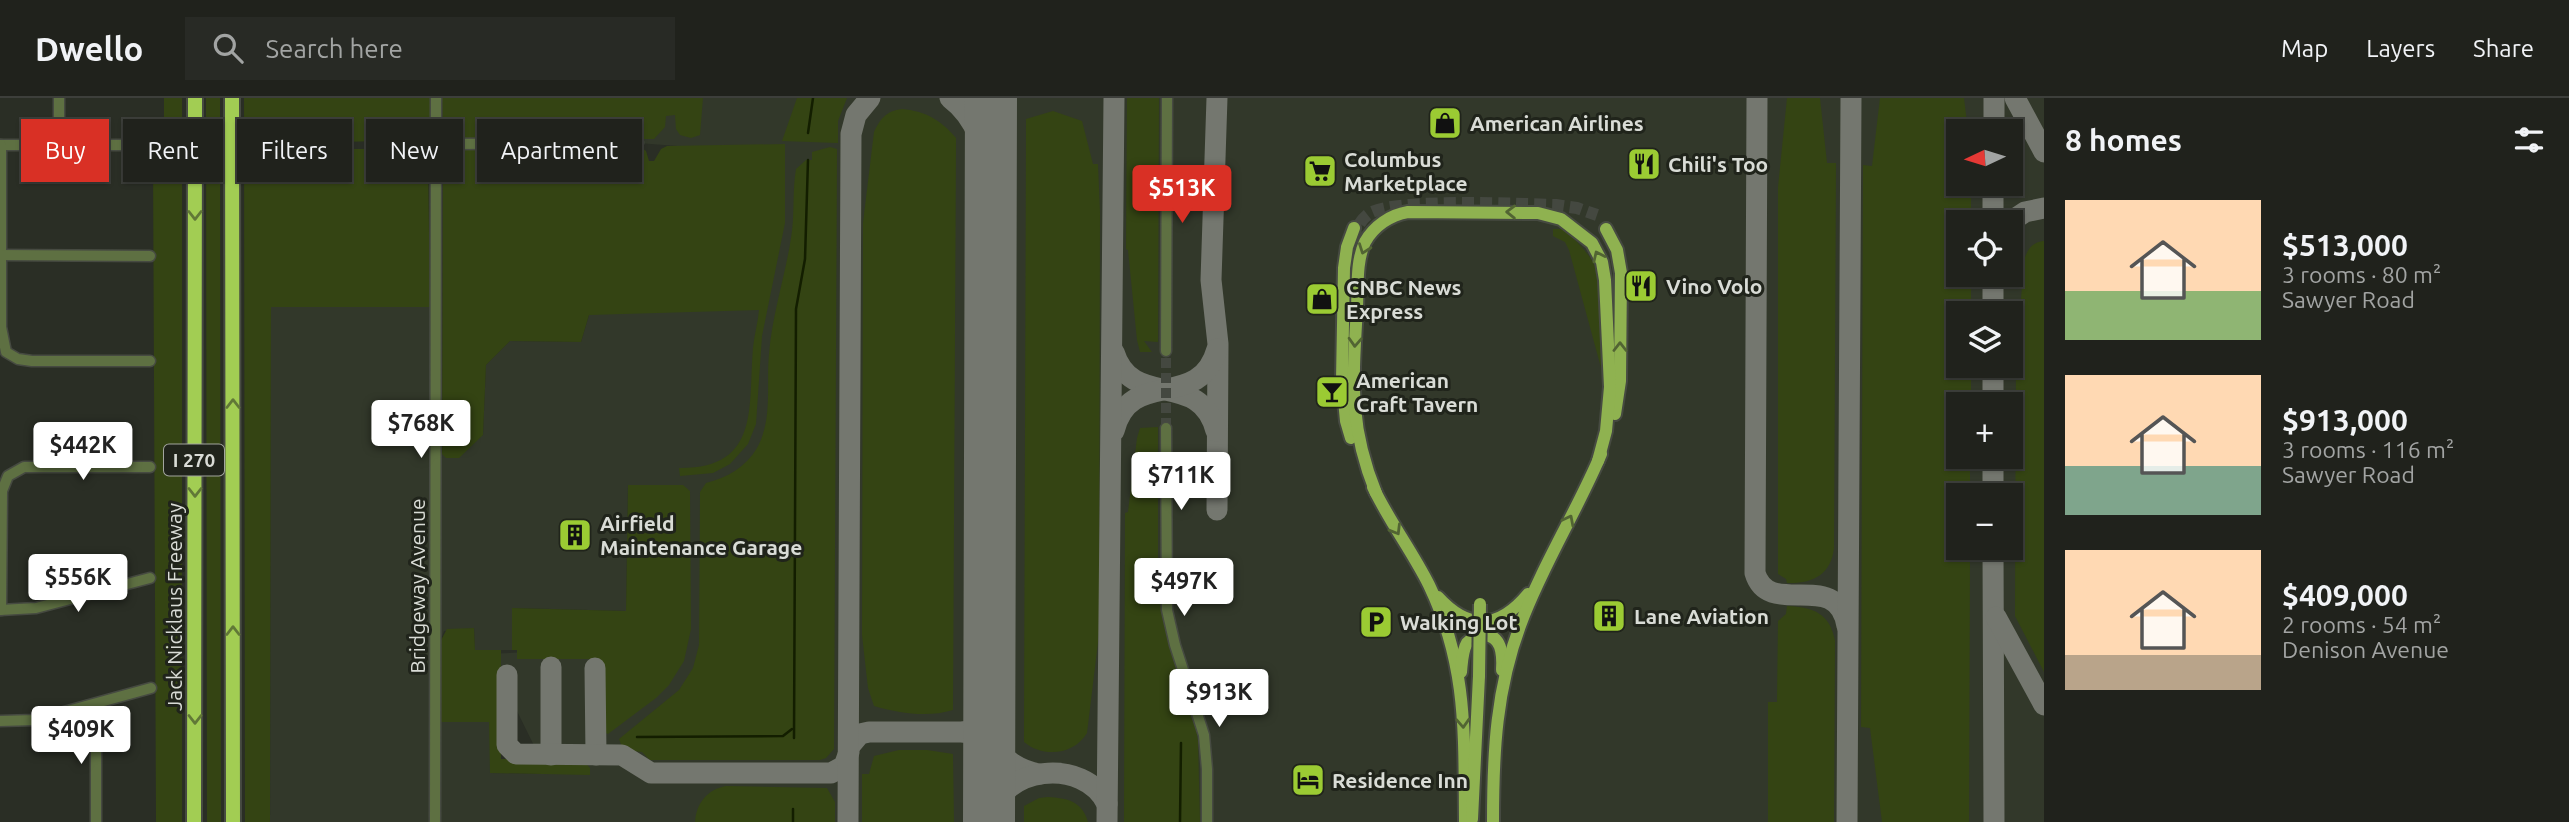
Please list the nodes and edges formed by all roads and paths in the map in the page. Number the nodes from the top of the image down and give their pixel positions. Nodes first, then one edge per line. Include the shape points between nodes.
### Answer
1 (59, 98) edge
2 (195, 98) edge
3 (232, 98) edge
4 (436, 98) edge
5 (1167, 98) edge
6 (59, 119) edge
7 (436, 119) edge
8 (1, 145) edge
9 (21, 145) edge
10 (436, 182) edge
11 (1354, 228) tunnel mouth
12 (1606, 229) dead end
13 (0, 255) edge
14 (150, 256) dead end
15 (1166, 351) tunnel mouth
16 (150, 361) dead end
17 (1166, 428) tunnel mouth
18 (1598, 461) junction
19 (150, 467) dead end
20 (1376, 493) junction
21 (150, 578) dead end
22 (1540, 579) junction
23 (1428, 583) junction
24 (1480, 604) dead end
25 (1, 610) edge
26 (1460, 684) junction
27 (151, 688) dead end
28 (87, 706) junction
29 (0, 721) edge
30 (1496, 723) junction
31 (96, 822) edge
32 (194, 822) edge
33 (233, 822) edge
34 (435, 822) edge
35 (1208, 822) edge
36 (1465, 822) edge
37 (1471, 822) edge
38 (1493, 822) edge

1 - 6 street
2 -> 32 highway, Jack Nicklaus Freeway / I 270
33 -> 3 highway, I 270
4 - 7 street, Bridgeway Avenue
5 - 15 street
8 - 9 street
8 - 13 street
10 - 34 street, Bridgeway Avenue
11 - 20 main road via 1344,268 1343,390 1350,435
18 -> 12 main road via 1613,423 1620,381 1620,262
13 - 14 street
13 - 16 street via 6,352 32,361
17 - 35 street via 1167,610 1204,734
18 -> 20 main road via 1609,400 1605,280 1598,251 1561,219 1538,213 1401,213 1377,228 1360,257 1353,388 1360,447
22 -> 18 main road
19 - 25 street via 24,467 8,476 2,491
20 -> 23 main road
21 - 25 street via 36,608
22 - 23 main road via 1510,612 1479,622 1457,614
22 - 30 main road via 1514,644
23 - 26 main road via 1445,623
24 - 37 main road, bridge
26 - 30 main road via 1466,644 1479,636 1496,639 1503,664
26 -> 36 main road
27 - 28 street
28 - 29 street via 35,720
28 - 31 street via 96,750
30 - 38 main road

